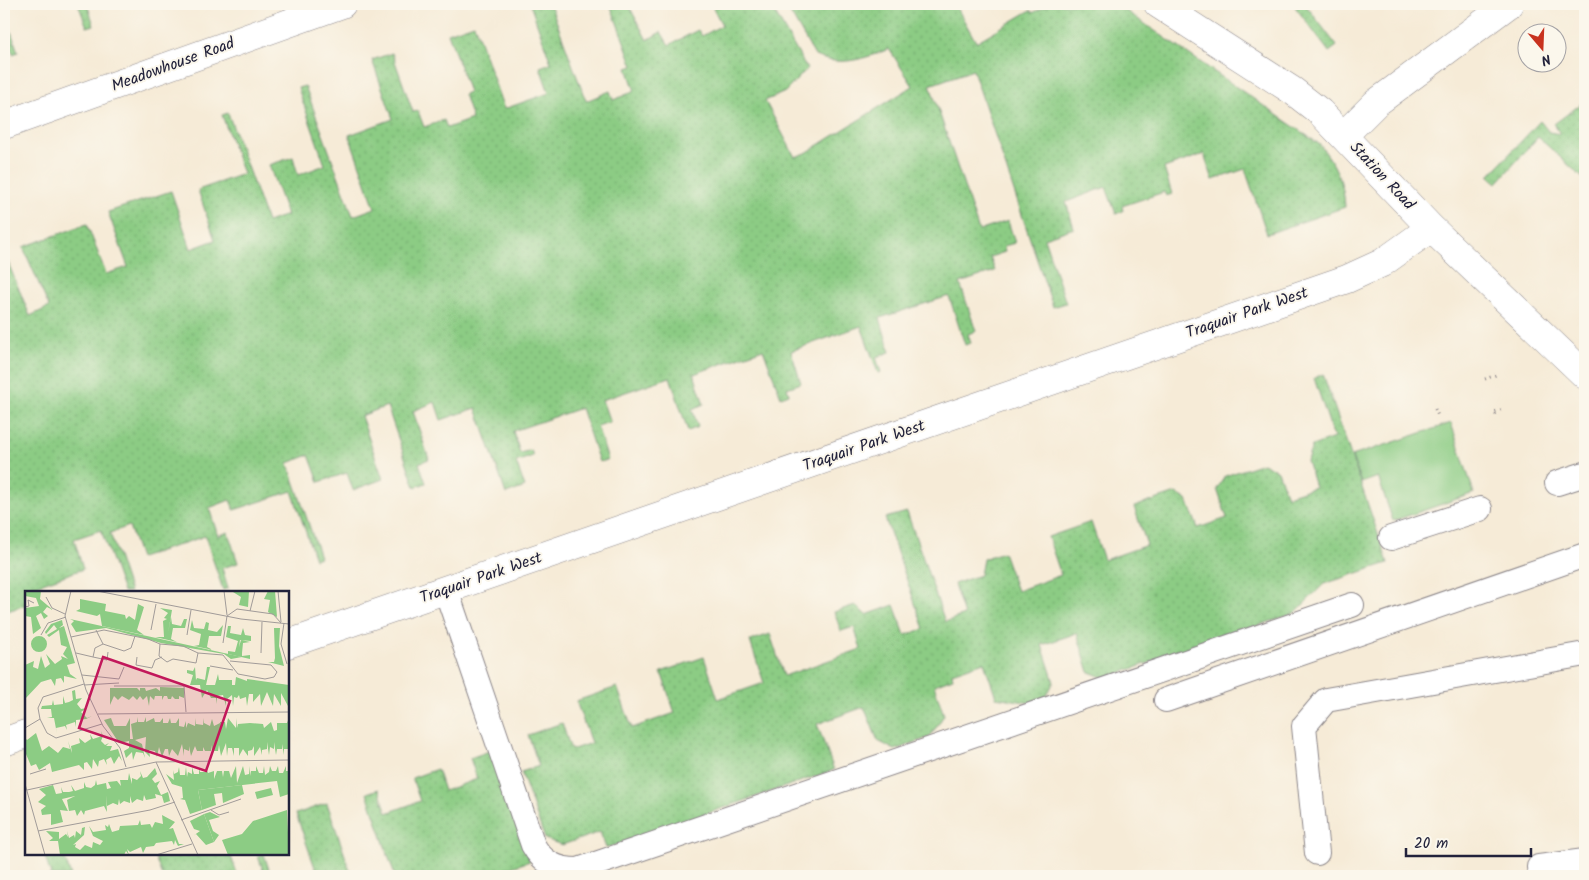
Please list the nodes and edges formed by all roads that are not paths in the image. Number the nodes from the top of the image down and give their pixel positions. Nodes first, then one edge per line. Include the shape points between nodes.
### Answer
1 (342, 4) edge
2 (1158, 4) edge
3 (1509, 4) edge
4 (4, 125) edge
5 (1344, 135) junction
6 (1431, 228) junction
7 (1585, 374) edge
8 (1585, 474) edge
9 (1557, 483) dead end
10 (1480, 508) dead end
11 (1390, 538) dead end
12 (1585, 555) edge
13 (446, 590) junction
14 (1352, 605) dead end
15 (289, 644) edge
16 (1585, 654) edge
17 (1166, 700) dead end
18 (25, 734) edge
19 (4, 742) edge
20 (1317, 853) dead end
21 (1585, 862) edge
22 (1540, 876) edge

1 - 4 street, Meadowhouse Road
2 - 5 street, Station Road via 1293,91
3 - 5 street via 1376,104
5 - 6 street, Station Road
6 - 7 street, Station Road
6 - 13 street, Traquair Park West via 1382,264 1346,279
8 - 9 lane
10 - 11 lane
12 - 17 lane
13 - 14 lane via 534,845 548,862 566,870 587,867
13 - 15 street, Traquair Park West
16 - 20 lane via 1326,700 1304,726
18 - 19 street
21 - 22 lane via 1539,867

